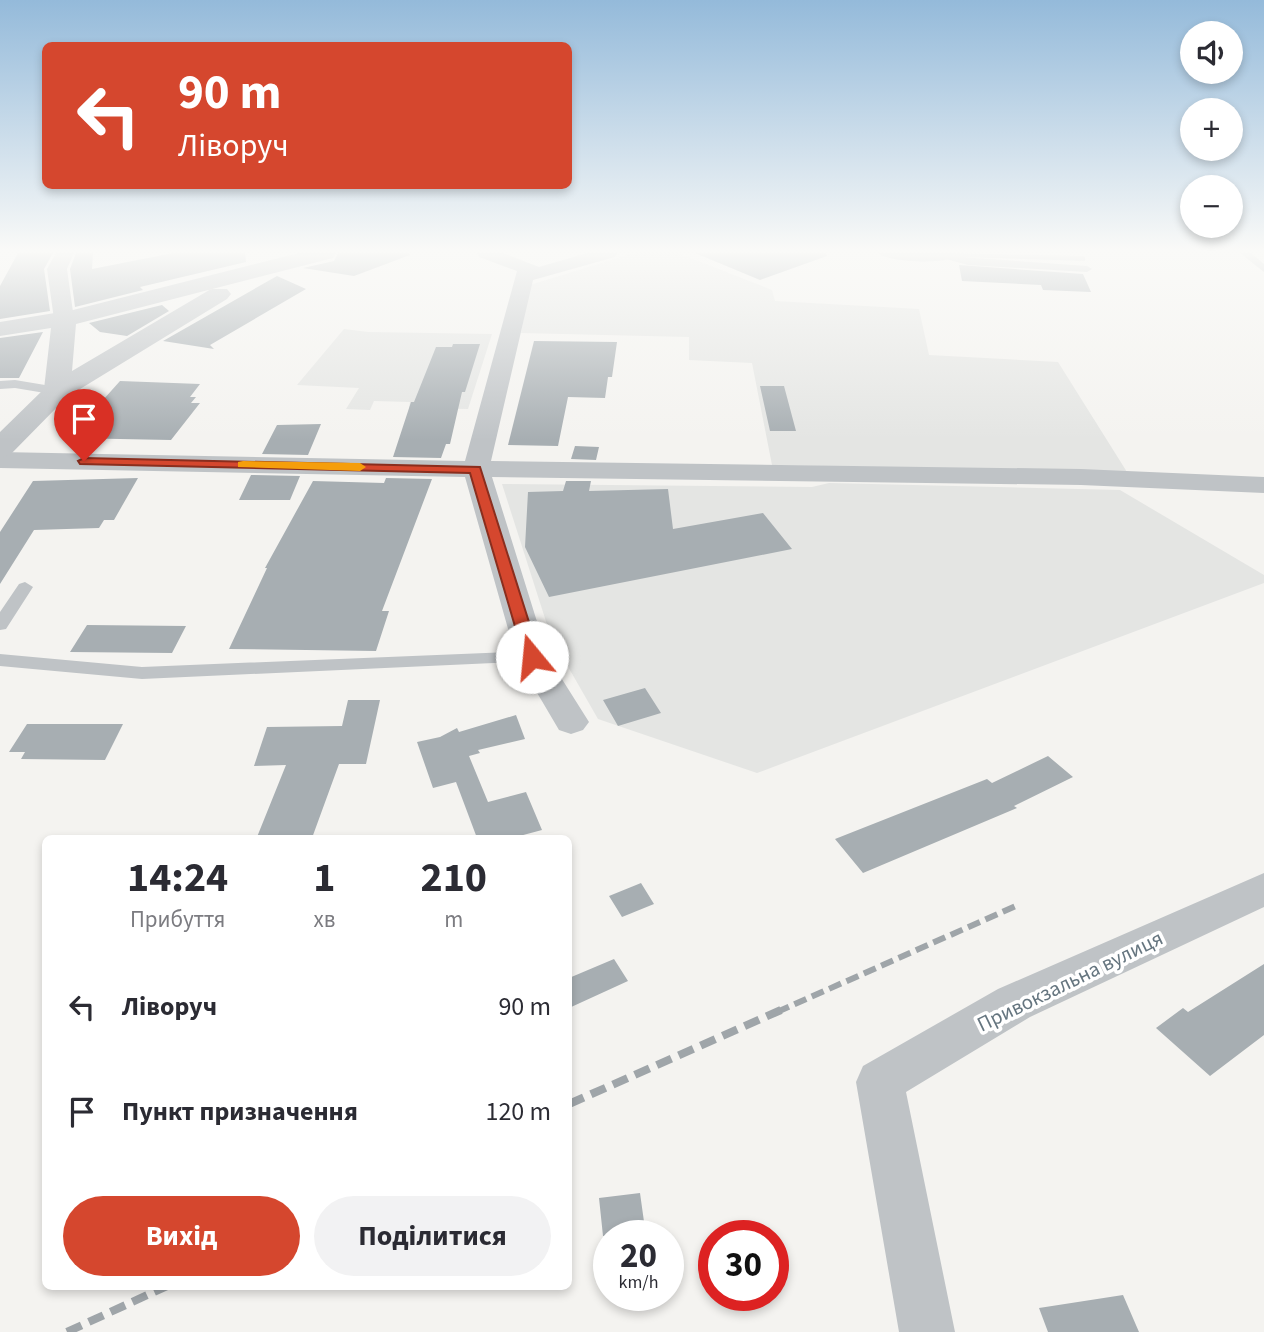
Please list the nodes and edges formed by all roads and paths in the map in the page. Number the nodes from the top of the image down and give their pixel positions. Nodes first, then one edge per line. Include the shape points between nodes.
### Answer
1 (63, 315) edge
2 (80, 315) edge
3 (184, 315) edge
4 (514, 315) edge
5 (64, 319) junction
6 (0, 329) edge
7 (0, 385) edge
8 (57, 391) junction
9 (0, 449) edge
10 (0, 460) edge
11 (476, 470) junction
12 (1264, 485) edge
13 (25, 587) dead end
14 (0, 625) edge
15 (532, 657) junction
16 (0, 660) edge
17 (571, 722) dead end
18 (1264, 889) edge
19 (927, 1332) edge

1 - 5 street
2 - 5 street
3 - 8 street
4 - 11 street
5 - 6 street
5 - 8 street
7 - 8 lane
8 - 9 street
10 - 11 street
11 - 12 street via 1081,477
11 - 15 street
13 - 14 lane
15 - 16 lane via 142,673
15 - 17 street
18 - 19 street, Привокзальна вулиця via 1014,1003 880,1082

